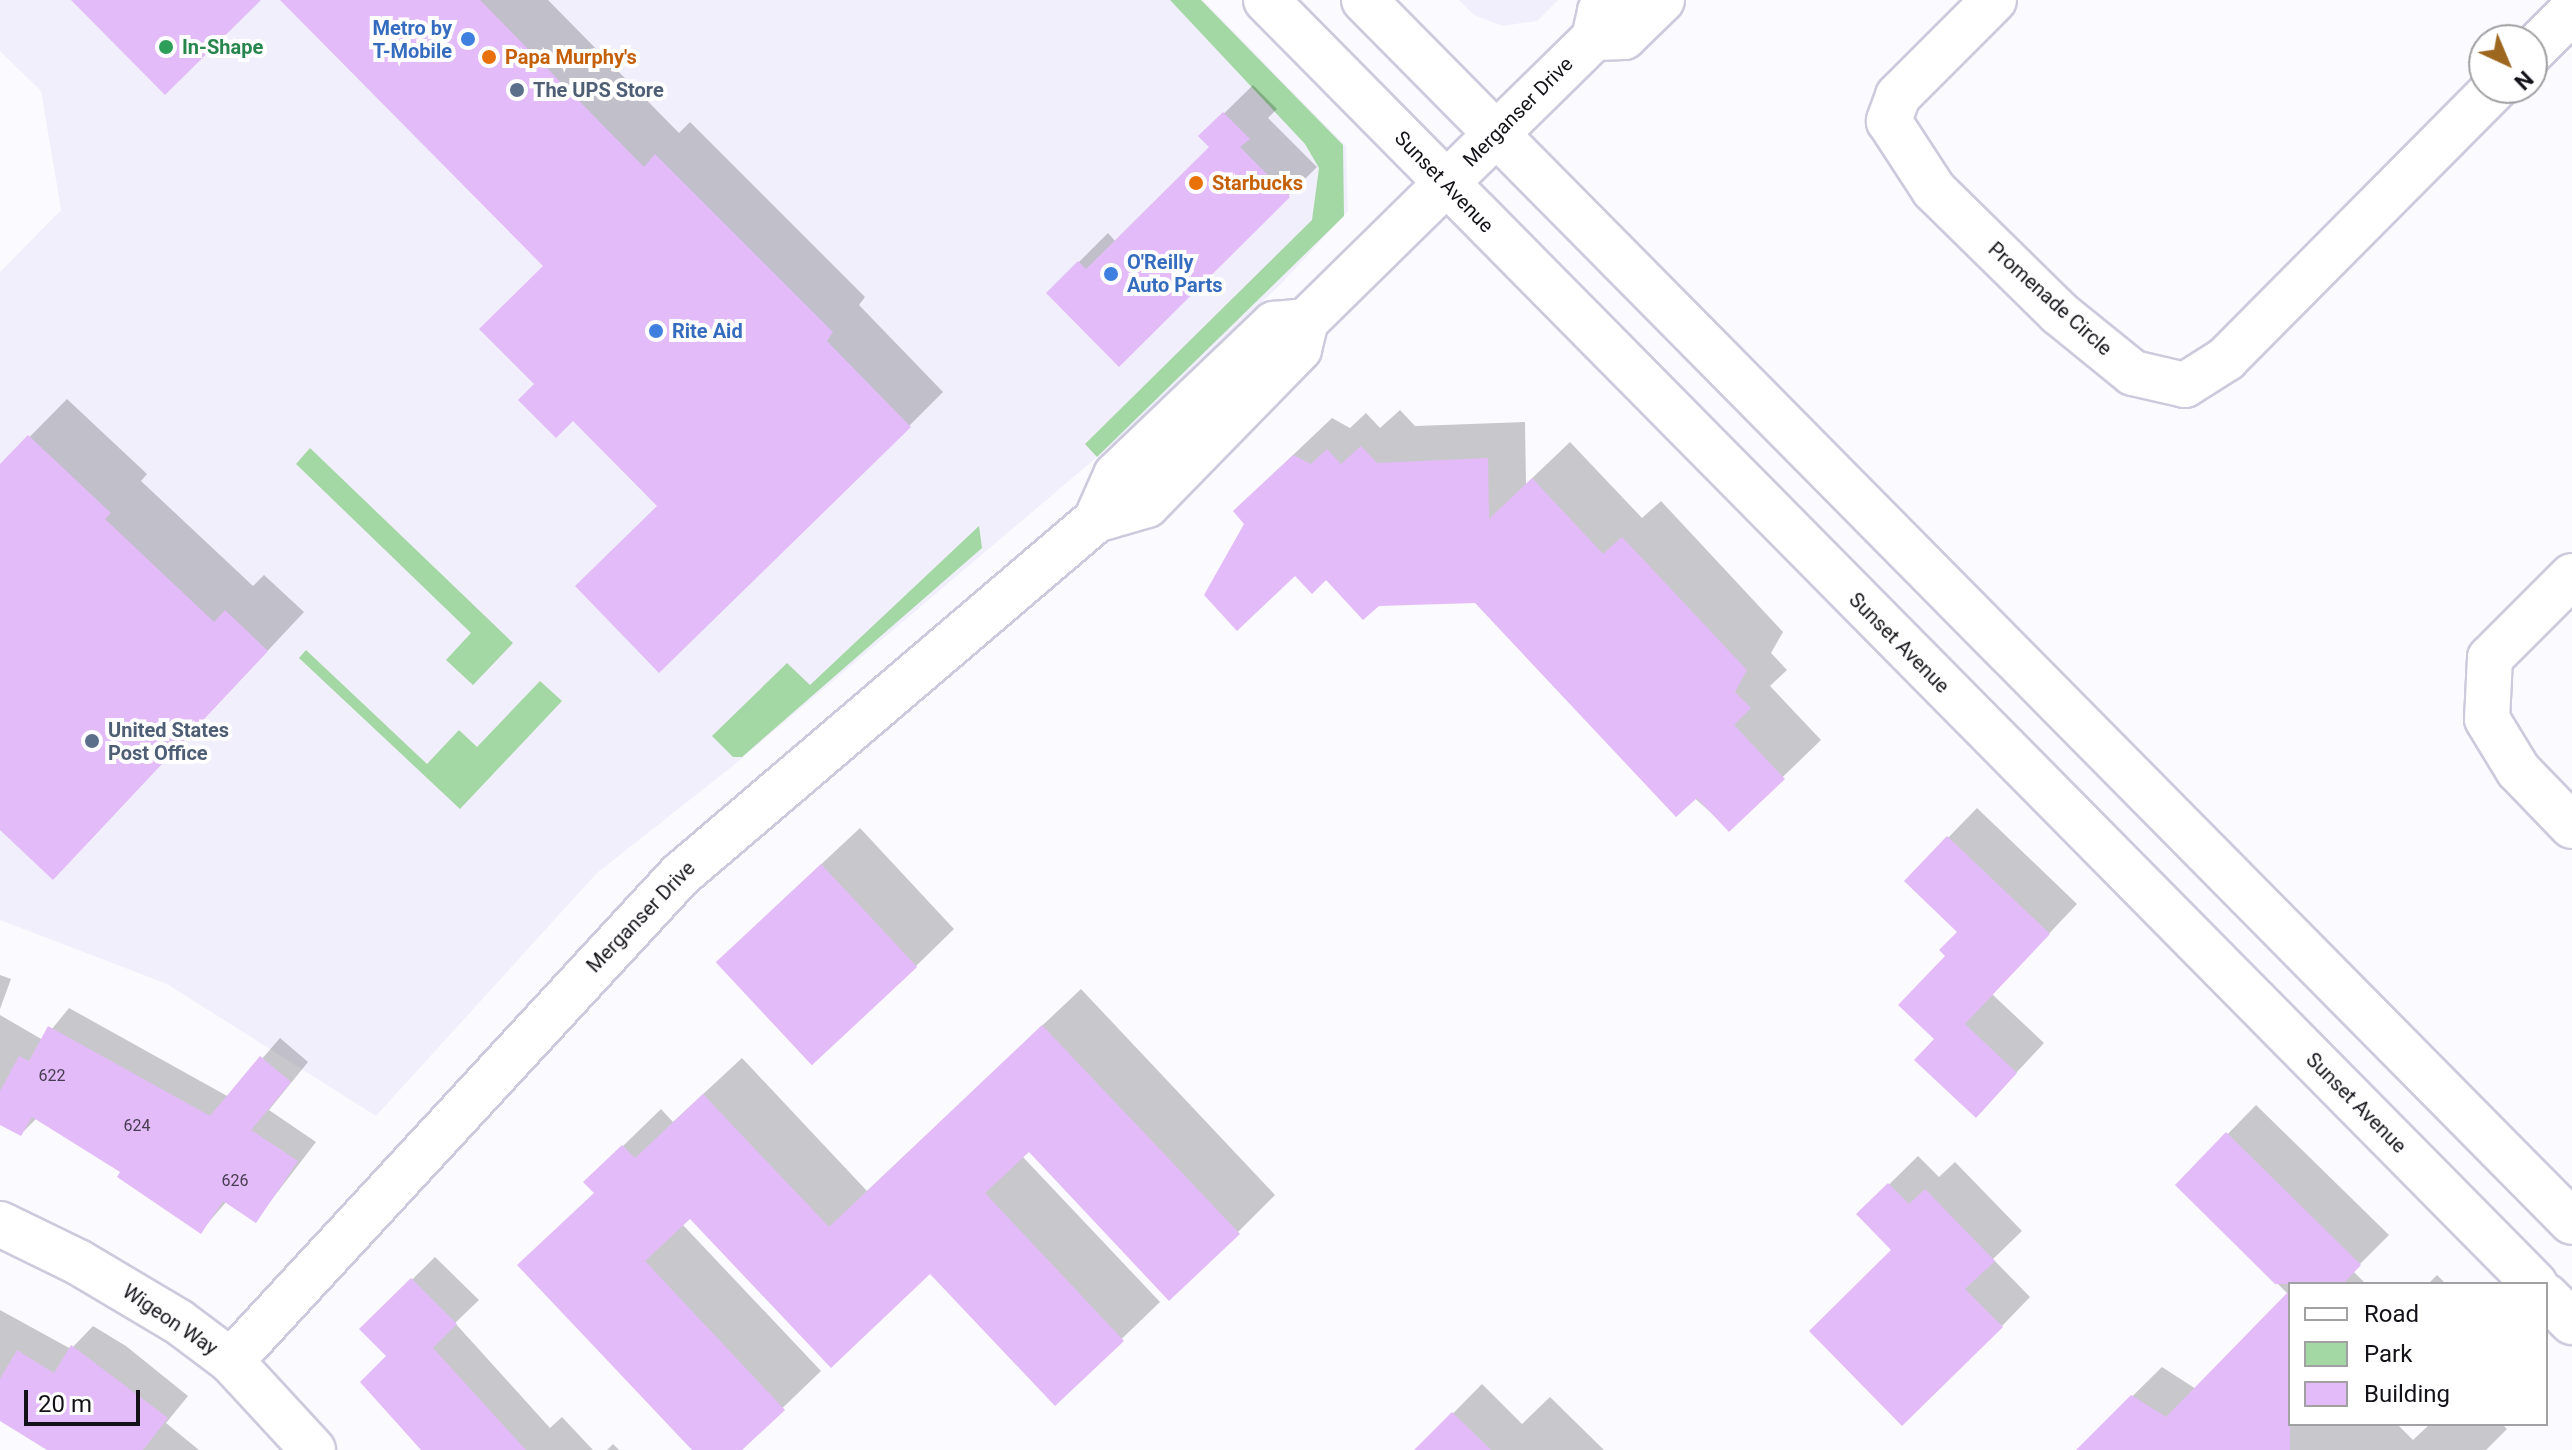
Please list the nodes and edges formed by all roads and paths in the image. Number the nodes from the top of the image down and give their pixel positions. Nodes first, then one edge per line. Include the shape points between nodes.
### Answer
1 (1266, 0) edge
2 (1364, 0) edge
3 (1662, 0) edge
4 (1994, 0) edge
5 (2572, 11) edge
6 (1602, 19) edge
7 (2548, 35) edge
8 (2479, 104) edge
9 (1497, 133) junction
10 (1447, 184) junction
11 (2572, 576) edge
12 (2572, 826) edge
13 (2572, 1222) edge
14 (0, 1224) edge
15 (2533, 1282) edge
16 (2548, 1298) edge
17 (2572, 1322) edge
18 (231, 1361) junction
19 (313, 1450) edge

1 - 10 street, Sunset Avenue
2 - 9 street
3 - 6 street, Merganser Drive via 1624,37
4 - 8 street, Promenade Circle via 1898,96 1889,121 1934,190 2059,313 2133,373 2185,385 2226,359
5 - 7 street
6 - 9 street, Merganser Drive
9 - 10 street, Merganser Drive
9 - 13 street
10 - 15 street, Sunset Avenue
10 - 18 street, Merganser Drive via 1306,321 1274,324 1116,475 1096,520 680,875
11 - 12 street via 2490,658 2487,719 2518,770
14 - 18 street, Wigeon Way via 78,1262 179,1322
16 - 17 street
18 - 19 street, Wigeon Way

